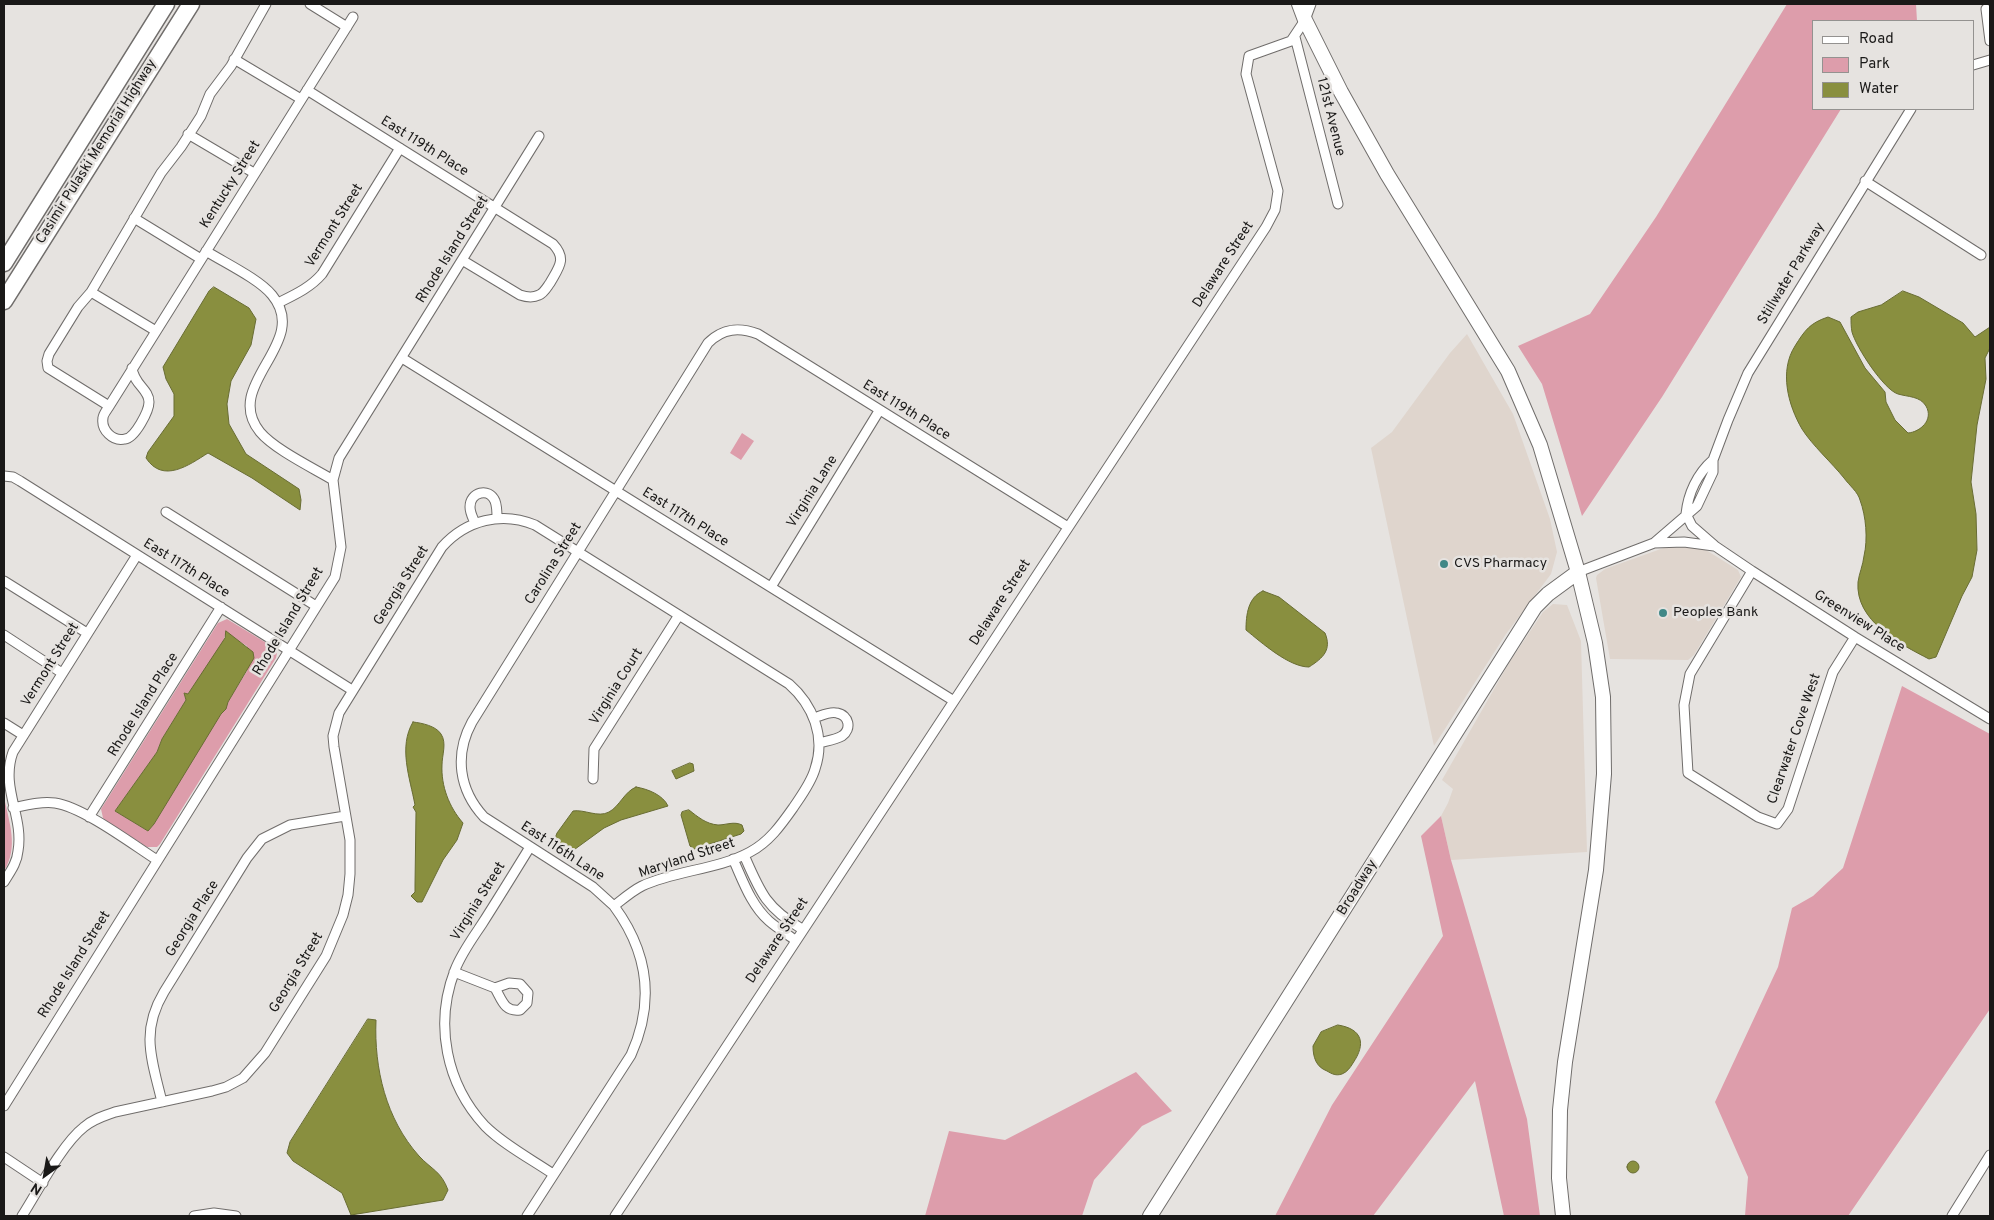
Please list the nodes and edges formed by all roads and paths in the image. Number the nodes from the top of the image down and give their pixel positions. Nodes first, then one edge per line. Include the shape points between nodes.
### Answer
1 (166, 4) edge
2 (191, 4) edge
3 (266, 4) edge
4 (310, 4) edge
5 (1299, 4) edge
6 (1311, 4) edge
7 (1986, 9) dead end
8 (353, 17) dead end
9 (1305, 20) junction
10 (347, 27) junction
11 (1295, 37) junction
12 (1990, 41) edge
13 (234, 59) junction
14 (1990, 60) edge
15 (1974, 64) edge
16 (307, 90) junction
17 (301, 99) junction
18 (1909, 110) edge
19 (188, 134) junction
20 (539, 136) dead end
21 (400, 148) junction
22 (254, 173) junction
23 (1865, 181) junction
24 (1338, 204) dead end
25 (495, 207) junction
26 (134, 218) junction
27 (1981, 254) dead end
28 (204, 255) junction
29 (462, 260) junction
30 (4, 263) edge
31 (90, 292) junction
32 (4, 301) edge
33 (278, 303) junction
34 (156, 331) junction
35 (728, 331) joint
36 (402, 358) junction
37 (132, 368) junction
38 (109, 406) junction
39 (879, 411) junction
40 (4, 476) edge
41 (333, 480) junction
42 (616, 491) junction
43 (166, 512) dead end
44 (1686, 514) junction
45 (497, 518) junction
46 (475, 523) junction
47 (1068, 527) junction
48 (1654, 543) junction
49 (1715, 546) junction
50 (578, 551) junction
51 (138, 555) junction
52 (1752, 571) junction
53 (1578, 572) junction
54 (4, 581) edge
55 (771, 587) junction
56 (316, 606) junction
57 (221, 607) junction
58 (679, 615) junction
59 (87, 633) junction
60 (4, 635) edge
61 (1855, 637) junction
62 (289, 650) junction
63 (62, 673) junction
64 (352, 690) junction
65 (954, 701) junction
66 (814, 718) junction
67 (1990, 719) edge
68 (4, 723) edge
69 (23, 735) junction
70 (819, 743) junction
71 (593, 778) dead end
72 (13, 808) junction
73 (345, 816) junction
74 (89, 817) junction
75 (494, 824) joint
76 (530, 847) junction
77 (744, 855) junction
78 (733, 859) junction
79 (158, 860) junction
80 (4, 882) edge
81 (614, 906) junction
82 (802, 929) junction
83 (795, 940) junction
84 (454, 972) junction
85 (495, 988) dead end
86 (162, 1102) junction
87 (4, 1106) edge
88 (1990, 1155) edge
89 (4, 1157) edge
90 (553, 1174) junction
91 (43, 1182) junction
92 (22, 1216) edge
93 (194, 1216) edge
94 (236, 1216) edge
95 (527, 1216) edge
96 (615, 1216) edge
97 (1150, 1216) edge
98 (1562, 1216) edge
99 (1952, 1216) edge

1 - 30 highway, Casimir Pulaski Memorial Highway
2 - 32 highway, Casimir Pulaski Memorial Highway
3 - 13 street
4 - 10 street
5 - 9 main road
6 - 9 street
7 - 12 street
8 - 10 street, Kentucky Street
9 - 11 street
9 - 53 main road via 1340,92 1387,174 1508,370 1540,445
10 - 16 street, Kentucky Street
11 - 24 street, 121st Avenue
11 - 47 street, Delaware Street via 1249,56 1246,74 1278,191 1275,210
13 - 17 street
13 - 19 street
14 - 15 street
16 - 17 street, Kentucky Street
16 - 21 street, East 119th Place
17 - 22 street, Kentucky Street
18 - 23 street, Stillwater Parkway
19 - 22 street
19 - 26 street
20 - 25 street, Rhode Island Street
21 - 25 street, East 119th Place
21 - 33 street, Vermont Street via 322,274 314,283
22 - 28 street, Kentucky Street
23 - 27 street
23 - 44 street, Stillwater Parkway via 1748,373 1713,460 1703,469 1687,501
25 - 29 street, Rhode Island Street
25 - 29 street, East 119th Place via 553,244 560,254 560,267 544,292 530,297 520,295
26 - 28 street
26 - 31 street
28 - 33 street via 264,288
28 - 34 street, Kentucky Street
29 - 36 street, Rhode Island Street
31 - 34 street
31 - 38 street via 46,361 48,368
33 - 41 street via 282,334 254,385 250,402 254,421 259,431 273,442
34 - 37 street, Kentucky Street
35 - 39 street, East 119th Place via 740,329 758,334
35 - 42 street, Carolina Street via 708,343
36 - 41 street, Rhode Island Street via 339,458
36 - 42 street, East 117th Place
37 - 38 street, Kentucky Street
37 - 38 street, Kentucky Street via 133,377 148,396 149,403 139,425 126,440 105,430 103,419
39 - 47 street, East 119th Place
39 - 55 street, Virginia Lane
40 - 51 street, East 117th Place via 13,477
41 - 56 street, Rhode Island Street via 340,558 335,577
42 - 50 street, Carolina Street
42 - 55 street, East 117th Place
43 - 56 street
44 - 48 street
44 - 49 street, Greenview Place via 1692,526
45 - 46 street, Georgia Street
45 - 46 street via 495,501 486,493 478,493 470,504
45 - 50 street, Georgia Street via 517,519 536,525
46 - 64 street, Georgia Street via 454,535 442,547
47 - 65 street, Delaware Street
48 - 49 street, Greenview Place
48 - 53 street
49 - 52 street, Greenview Place
50 - 58 street
50 - 75 street, Carolina Street via 464,739 460,761 464,785 470,800
51 - 57 street, East 117th Place
51 - 59 street, Vermont Street
52 - 61 street, Greenview Place
52 - 61 street, Clearwater Cove West via 1690,674 1684,704 1688,773 1758,817 1777,824 1788,809 1833,672
53 - 97 main road, Broadway via 1535,607
53 - 98 main road via 1595,643 1603,696 1604,766 1596,870 1560,1110
54 - 59 street
55 - 65 street, East 117th Place
56 - 62 street, Rhode Island Street
57 - 62 street, East 117th Place
57 - 74 street, Rhode Island Place
58 - 66 street, Maryland Street via 788,684 806,702
58 - 71 street, Virginia Court via 594,749
59 - 63 street, Vermont Street
60 - 63 street
61 - 67 street, Greenview Place
62 - 64 street, East 117th Place
62 - 79 street, Rhode Island Street
63 - 69 street, Vermont Street
64 - 73 street, Georgia Street via 339,713 334,736
65 - 82 street, Delaware Street
66 - 70 street, Maryland Street
66 - 70 street via 833,712 846,717 848,722 844,735
68 - 69 street
69 - 72 street, Vermont Street via 8,768
70 - 77 street, Maryland Street via 812,777 793,808 772,835
72 - 74 street via 53,802 75,808
72 - 80 street, Vermont Street via 19,836 18,852
73 - 86 street, Georgia Street via 350,840 350,874 338,931 326,956 265,1053 242,1078 226,1087
73 - 86 street, Georgia Place via 290,824 262,839 247,858 153,1011 150,1046
74 - 79 street
75 - 76 street, East 116th Lane
76 - 81 street, East 116th Lane via 593,887
76 - 84 street, Virginia Street
77 - 78 street, Maryland Street
77 - 82 street via 759,890 770,906
78 - 81 street, Maryland Street via 646,885
78 - 83 street via 759,909 770,922
79 - 87 street, Rhode Island Street
81 - 90 street via 628,926 640,958 646,997 644,1019 631,1055
82 - 83 street, Delaware Street
83 - 96 street, Delaware Street
84 - 85 street
84 - 90 street, Virginia Street via 446,1000 444,1030 447,1054 466,1102 499,1138
86 - 91 street, Georgia Street via 115,1112 85,1126 70,1141
88 - 99 street
89 - 91 street
90 - 95 street
91 - 92 street, Georgia Street
93 - 94 street via 214,1213

